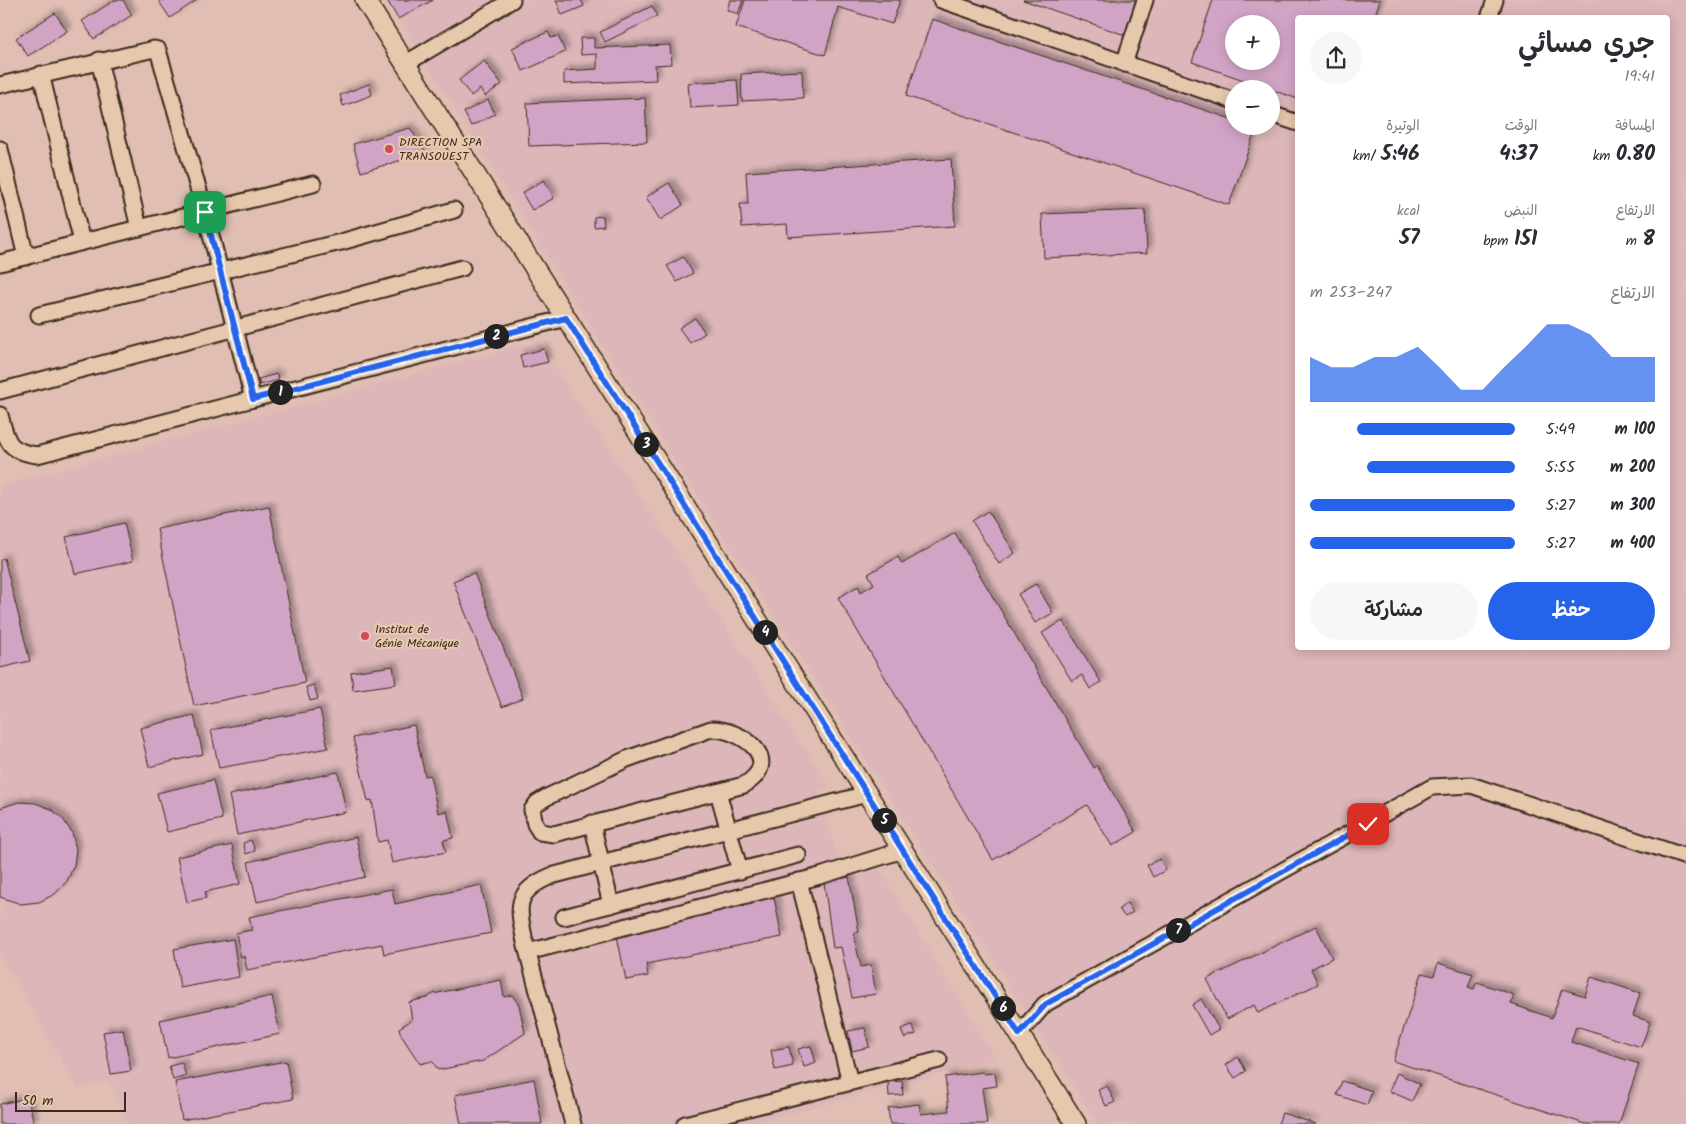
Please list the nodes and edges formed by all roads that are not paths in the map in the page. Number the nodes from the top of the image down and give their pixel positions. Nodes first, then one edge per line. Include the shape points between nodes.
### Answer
1 (365, 0) edge
2 (512, 0) edge
3 (941, 0) edge
4 (1145, 0) edge
5 (1495, 0) edge
6 (1490, 15) edge
7 (100, 60) junction
8 (405, 64) junction
9 (1124, 64) junction
10 (41, 74) junction
11 (0, 85) edge
12 (1225, 98) edge
13 (1280, 117) edge
14 (1295, 122) edge
15 (0, 149) edge
16 (313, 184) dead end
17 (454, 210) dead end
18 (205, 212) junction
19 (139, 228) junction
20 (82, 242) junction
21 (26, 256) junction
22 (0, 263) edge
23 (462, 268) dead end
24 (220, 271) junction
25 (39, 316) dead end
26 (566, 318) junction
27 (234, 328) junction
28 (0, 391) edge
29 (253, 399) junction
30 (0, 415) edge
31 (718, 792) junction
32 (867, 794) junction
33 (592, 823) junction
34 (728, 831) junction
35 (903, 850) junction
36 (798, 855) dead end
37 (1686, 857) edge
38 (602, 863) junction
39 (740, 871) junction
40 (799, 881) junction
41 (611, 905) junction
42 (564, 917) dead end
43 (528, 952) junction
44 (1019, 1034) junction
45 (939, 1060) dead end
46 (850, 1082) junction
47 (573, 1124) edge
48 (685, 1124) edge
49 (1076, 1124) edge

1 - 8 main road
2 - 8 street
3 - 9 street
4 - 9 street
5 - 6 street
7 - 10 street
7 - 18 street via 154,49 161,54
7 - 19 street
8 - 26 main road
9 - 12 street
10 - 11 street
10 - 20 street
13 - 14 street
15 - 21 street
16 - 18 street
17 - 24 street
18 - 19 street
18 - 24 street
19 - 20 street
20 - 21 street
21 - 22 street
23 - 27 street
24 - 25 street
24 - 27 street
26 - 29 street
26 - 32 main road
27 - 28 street
27 - 29 street
29 - 30 street via 37,455 19,453 6,440
31 - 33 street
31 - 33 street via 744,785 756,777 761,760 757,750 741,737 723,729 710,729 627,759 546,797 532,810 535,824 546,835
31 - 34 street
32 - 34 street
32 - 35 main road
33 - 38 street
34 - 38 street
34 - 39 street
35 - 40 street
35 - 44 main road
36 - 39 street
37 - 44 street via 1471,785 1432,787 1046,1004
38 - 41 street
38 - 43 street via 551,876 536,882 523,894 519,913
39 - 41 street
40 - 43 street
40 - 46 street
41 - 42 street
43 - 47 street
44 - 49 main road
45 - 46 street
46 - 48 street

